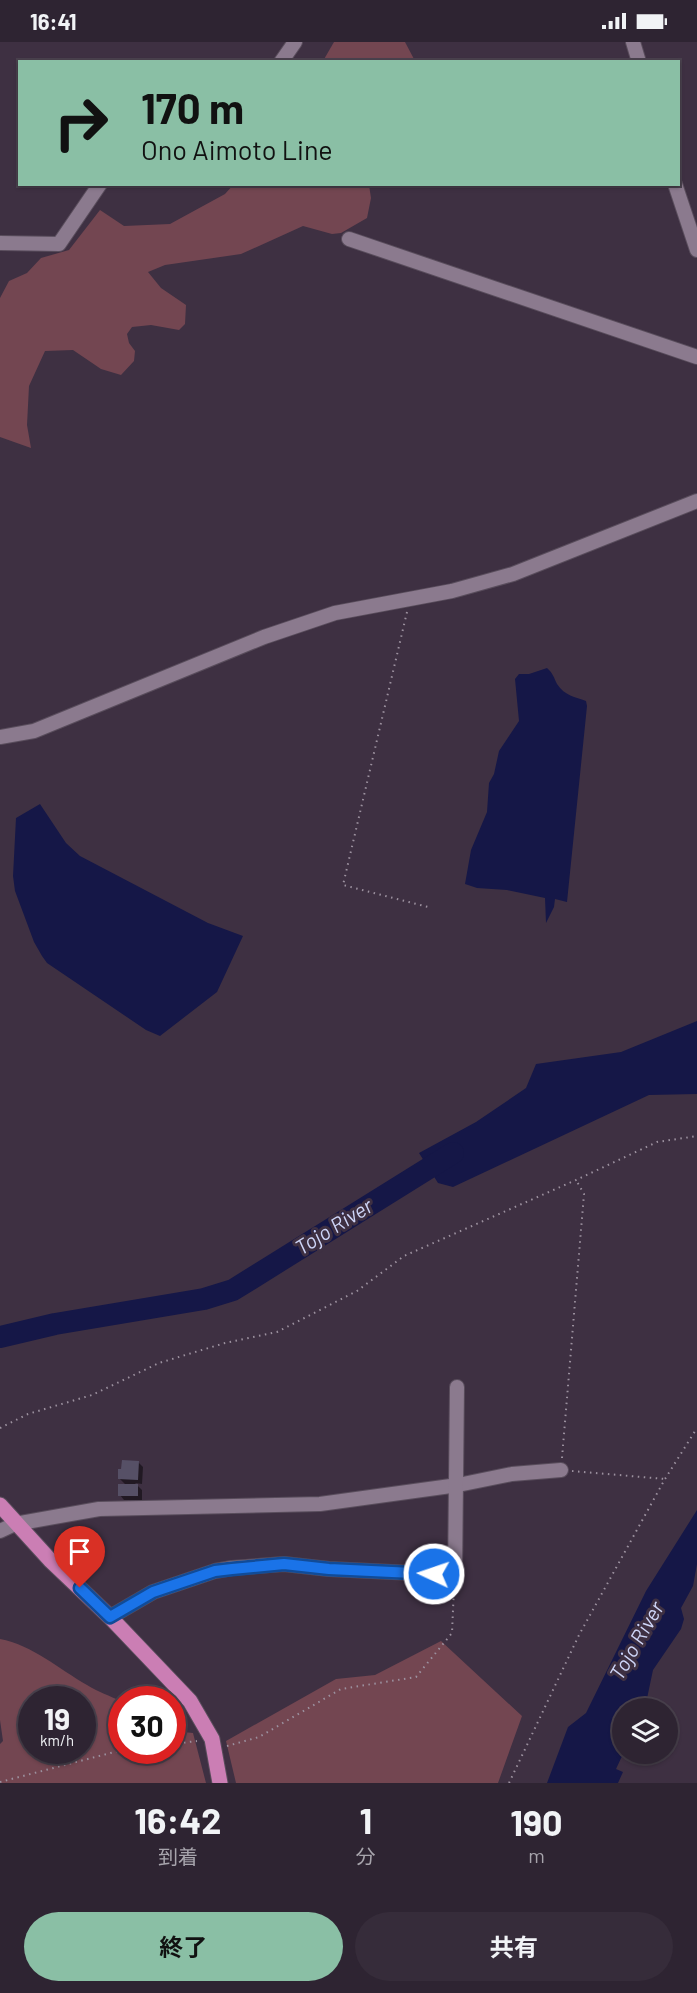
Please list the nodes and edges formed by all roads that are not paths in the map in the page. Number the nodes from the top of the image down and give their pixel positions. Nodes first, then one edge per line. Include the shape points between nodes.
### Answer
1 (295, 42) edge
2 (633, 42) edge
3 (282, 60) edge
4 (638, 60) edge
5 (99, 186) edge
6 (676, 186) edge
7 (349, 239) dead end
8 (0, 243) edge
9 (697, 250) edge
10 (697, 357) edge
11 (697, 501) edge
12 (0, 737) edge
13 (457, 1387) dead end
14 (561, 1470) road end
15 (458, 1485) junction
16 (0, 1505) edge
17 (15, 1524) junction
18 (0, 1532) edge
19 (110, 1617) junction
20 (220, 1783) edge

1 - 3 street
2 - 4 street
5 - 8 street via 59,244
6 - 9 street
7 - 10 street
11 - 12 street via 513,574 452,591 335,614 264,637 34,731
13 - 15 street
14 - 15 street via 512,1474
15 - 17 street via 320,1504 99,1509
15 - 19 street via 455,1575 284,1564 215,1571 153,1592
16 - 17 main road
17 - 18 street
17 - 19 main road
19 - 20 main road via 190,1701 213,1744

